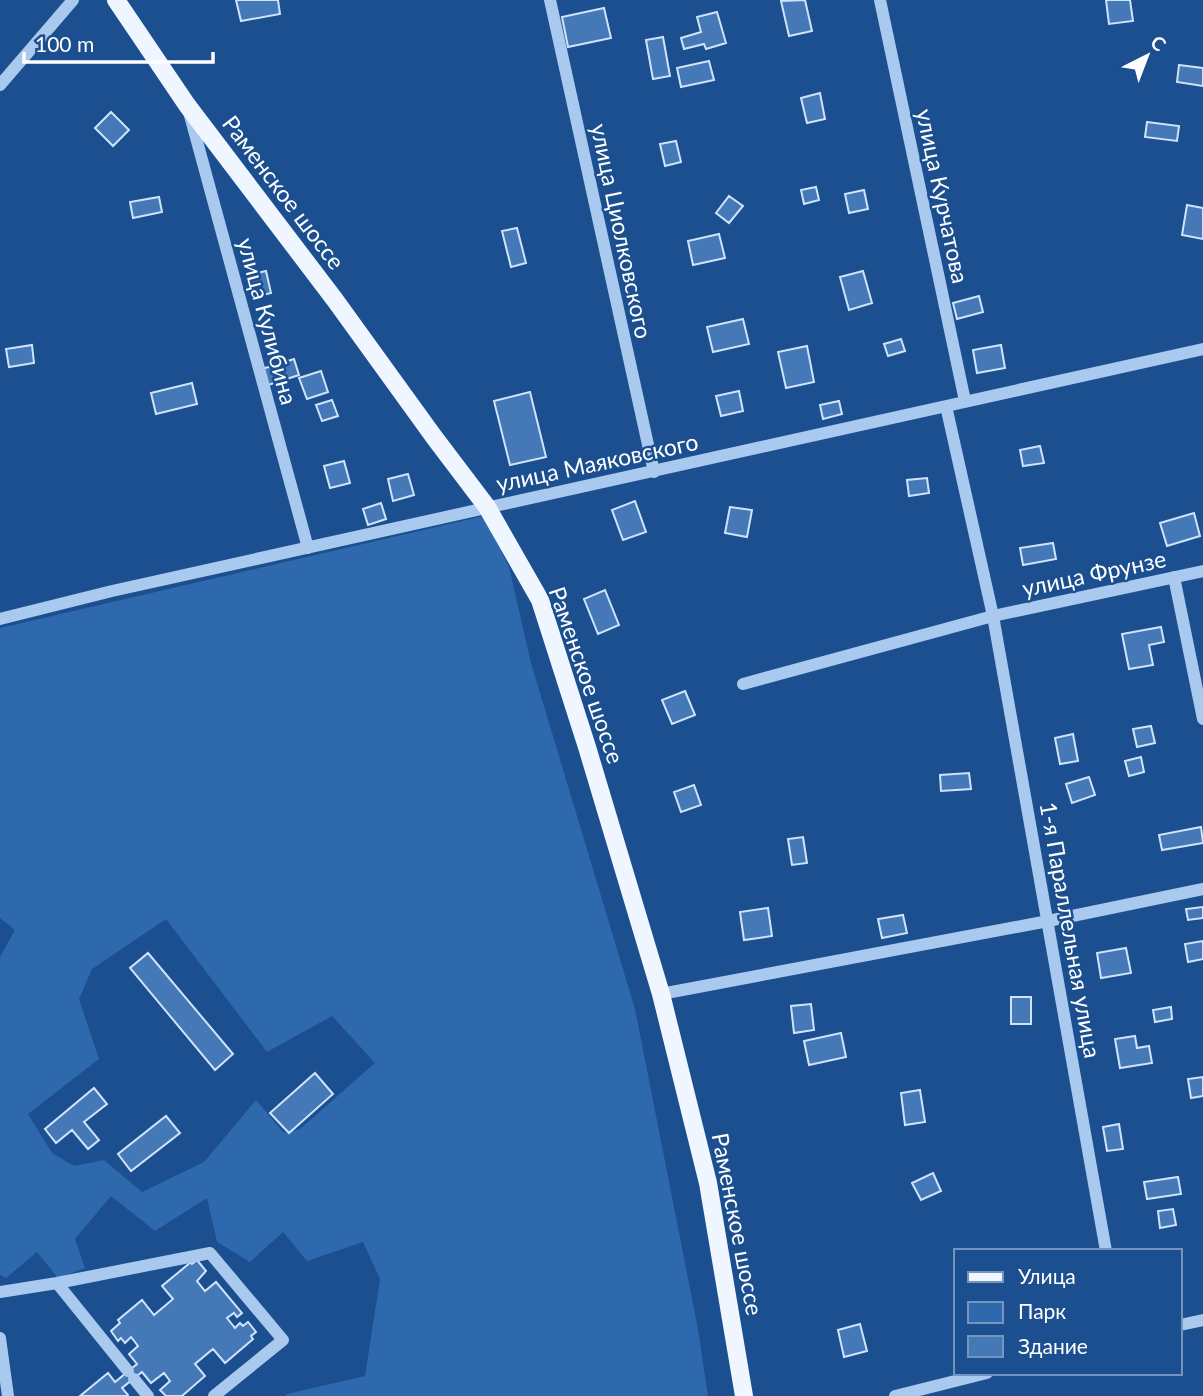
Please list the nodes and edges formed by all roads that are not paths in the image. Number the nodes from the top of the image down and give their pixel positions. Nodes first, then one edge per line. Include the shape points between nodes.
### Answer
1 (73, 0) edge
2 (116, 0) edge
3 (550, 0) edge
4 (880, 0) edge
5 (0, 85) edge
6 (187, 105) junction
7 (1203, 349) edge
8 (965, 401) junction
9 (946, 406) junction
10 (654, 472) junction
11 (487, 507) junction
12 (307, 548) junction
13 (1203, 571) edge
14 (1174, 577) junction
15 (993, 616) junction
16 (0, 618) edge
17 (743, 684) dead end
18 (1203, 719) edge
19 (1203, 889) edge
20 (1048, 921) junction
21 (662, 994) junction
22 (1106, 1249) edge
23 (57, 1283) junction
24 (0, 1292) edge
25 (1203, 1320) edge
26 (1182, 1325) edge
27 (0, 1338) edge
28 (979, 1375) edge
29 (8, 1396) edge
30 (148, 1396) edge
31 (214, 1396) edge
32 (744, 1396) edge
33 (895, 1396) edge

1 - 5 street
2 - 6 main road, Раменское шоссе
3 - 10 street, улица Циолковского
4 - 8 street, улица Курчатова
6 - 11 main road, Раменское шоссе
6 - 12 street, улица Кулибина
7 - 8 street, улица Маяковского
8 - 9 street, улица Маяковского
9 - 10 street, улица Маяковского
9 - 15 street
10 - 11 street, улица Маяковского
11 - 12 street, улица Маяковского
11 - 21 main road, Раменское шоссе via 540,600
12 - 16 street, улица Маяковского
13 - 14 street, улица Фрунзе
14 - 15 street, улица Фрунзе
14 - 18 street
15 - 17 street, улица Фрунзе
15 - 20 street, 1-я Параллельная улица
19 - 20 street
20 - 21 street
20 - 22 street, 1-я Параллельная улица
21 - 32 main road, Раменское шоссе via 708,1183
23 - 24 street
23 - 30 street
23 - 31 street via 210,1253 283,1340
25 - 26 street
27 - 29 street
28 - 33 street

